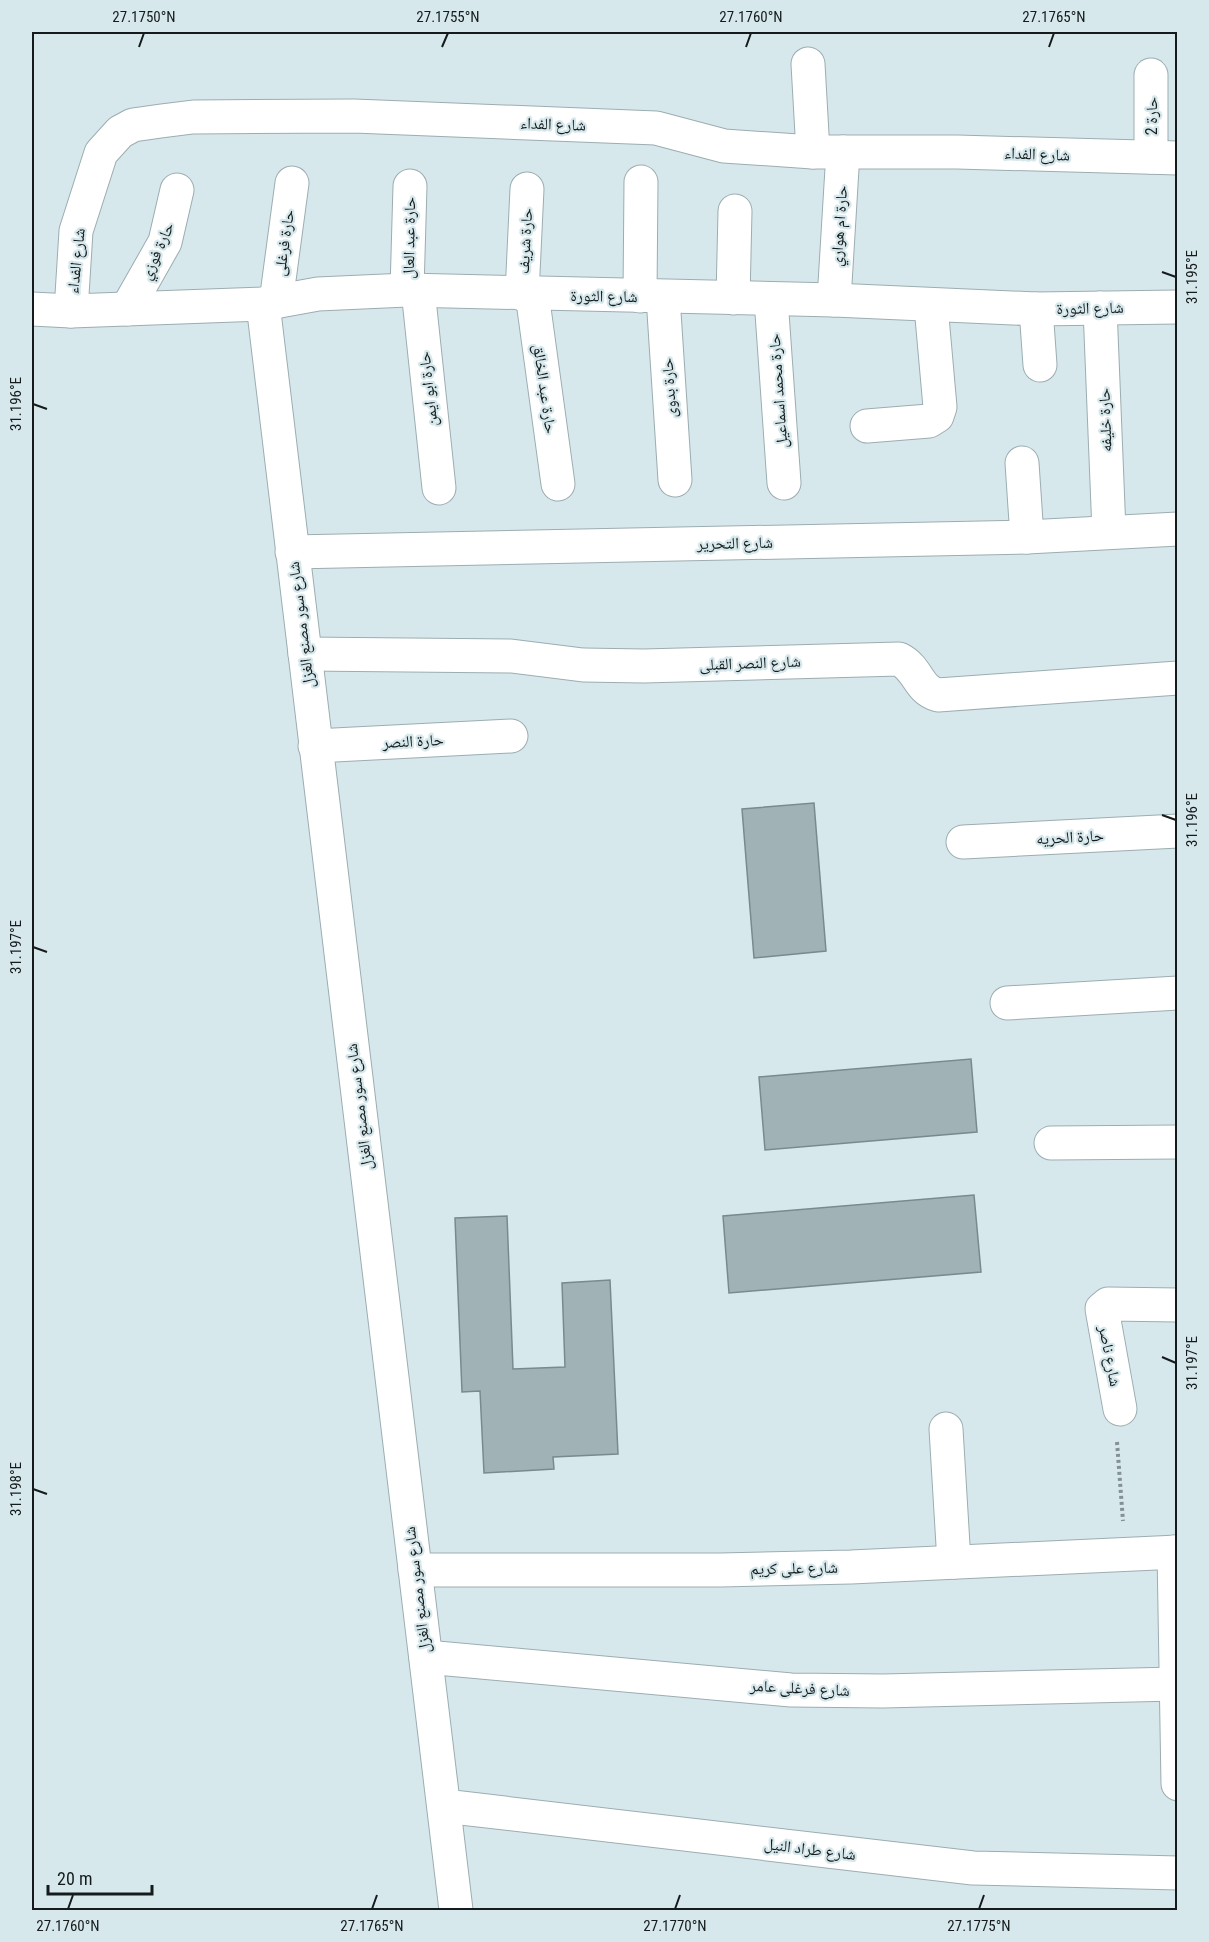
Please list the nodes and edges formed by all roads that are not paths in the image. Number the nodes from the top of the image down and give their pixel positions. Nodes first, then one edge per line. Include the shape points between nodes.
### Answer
1 (808, 64) dead end
2 (1151, 75) dead end
3 (828, 152) junction
4 (1164, 158) edge
5 (641, 182) dead end
6 (292, 183) dead end
7 (410, 186) dead end
8 (527, 189) dead end
9 (177, 190) dead end
10 (735, 211) dead end
11 (413, 290) junction
12 (527, 294) junction
13 (651, 297) junction
14 (733, 298) junction
15 (771, 299) junction
16 (834, 300) junction
17 (269, 303) junction
18 (931, 306) junction
19 (1178, 307) edge
20 (1100, 308) junction
21 (32, 309) edge
22 (127, 309) junction
23 (1036, 309) junction
24 (71, 311) junction
25 (1040, 365) dead end
26 (867, 426) dead end
27 (1022, 463) dead end
28 (675, 480) dead end
29 (784, 483) dead end
30 (558, 484) dead end
31 (439, 488) dead end
32 (1178, 529) edge
33 (1109, 532) junction
34 (1027, 537) junction
35 (292, 552) junction
36 (305, 654) junction
37 (1178, 678) edge
38 (511, 736) dead end
39 (315, 746) junction
40 (1178, 831) edge
41 (963, 842) dead end
42 (1178, 993) edge
43 (1007, 1003) dead end
44 (1178, 1142) edge
45 (1051, 1143) dead end
46 (1178, 1305) edge
47 (1120, 1409) dead end
48 (946, 1429) dead end
49 (1175, 1552) edge
50 (954, 1562) junction
51 (415, 1570) junction
52 (426, 1657) junction
53 (1176, 1684) junction
54 (1178, 1784) edge
55 (444, 1806) junction
56 (1178, 1873) edge
57 (456, 1911) edge

1 - 3 street, حارة ام هواري
2 - 4 street, حارة 2
3 - 4 street, شارع الفداء
3 - 16 street, حارة ام هواري
3 - 24 street, شارع الفداء via 724,146 656,128 389,117 193,117 133,125 110,141 95,166 75,231
5 - 13 street, حارة بدوى
6 - 17 street, حارة فرغلى
7 - 11 street, حارة عبد العال
8 - 12 street, حارة شريف
9 - 22 street, حارة فوزي via 165,242
10 - 14 street
11 - 12 street, شارع الثورة
11 - 17 street, شارع الثورة via 318,294
11 - 31 street, حارة ابو ايمن
12 - 13 street, شارع الثورة
12 - 30 street, حارة عبد الخالق
13 - 14 street, شارع الثورة
13 - 28 street, حارة بدوى
14 - 15 street, شارع الثورة
15 - 16 street, شارع الثورة
15 - 29 street, حارة محمد اسماعيل
16 - 18 street, شارع الثورة
17 - 22 street, شارع الثورة
17 - 35 street, شارع سور مصنع الغزل
18 - 23 street, شارع الثورة
18 - 26 street via 940,407 937,416 929,422
19 - 20 street, شارع الثورة
20 - 23 street, شارع الثورة
20 - 33 street, حارة خليفه
21 - 24 street, شارع الثورة
22 - 24 street, شارع الثورة
23 - 25 street
27 - 34 street
32 - 33 street, شارع التحرير
33 - 34 street, شارع التحرير
34 - 35 street, شارع التحرير
35 - 36 street, شارع سور مصنع الغزل
36 - 37 street, شارع النصر القبلى via 512,656 583,665 644,666 899,659 915,670 923,687 938,695
36 - 39 street, شارع سور مصنع الغزل
38 - 39 street, حارة النصر
39 - 51 street, شارع سور مصنع الغزل
40 - 41 street, حارة الحريه
42 - 43 street
44 - 45 street
46 - 47 street, شارع ناصر via 1108,1304 1102,1309
48 - 50 street
49 - 50 street, شارع على كريم
49 - 53 street
50 - 51 street, شارع على كريم via 720,1570
51 - 52 street, شارع سور مصنع الغزل
52 - 53 street, شارع فرغلى عامر via 791,1690
52 - 55 street, شارع سور مصنع الغزل
53 - 54 street
55 - 56 street, شارع طراد النيل via 973,1868
55 - 57 street, شارع سور مصنع الغزل

